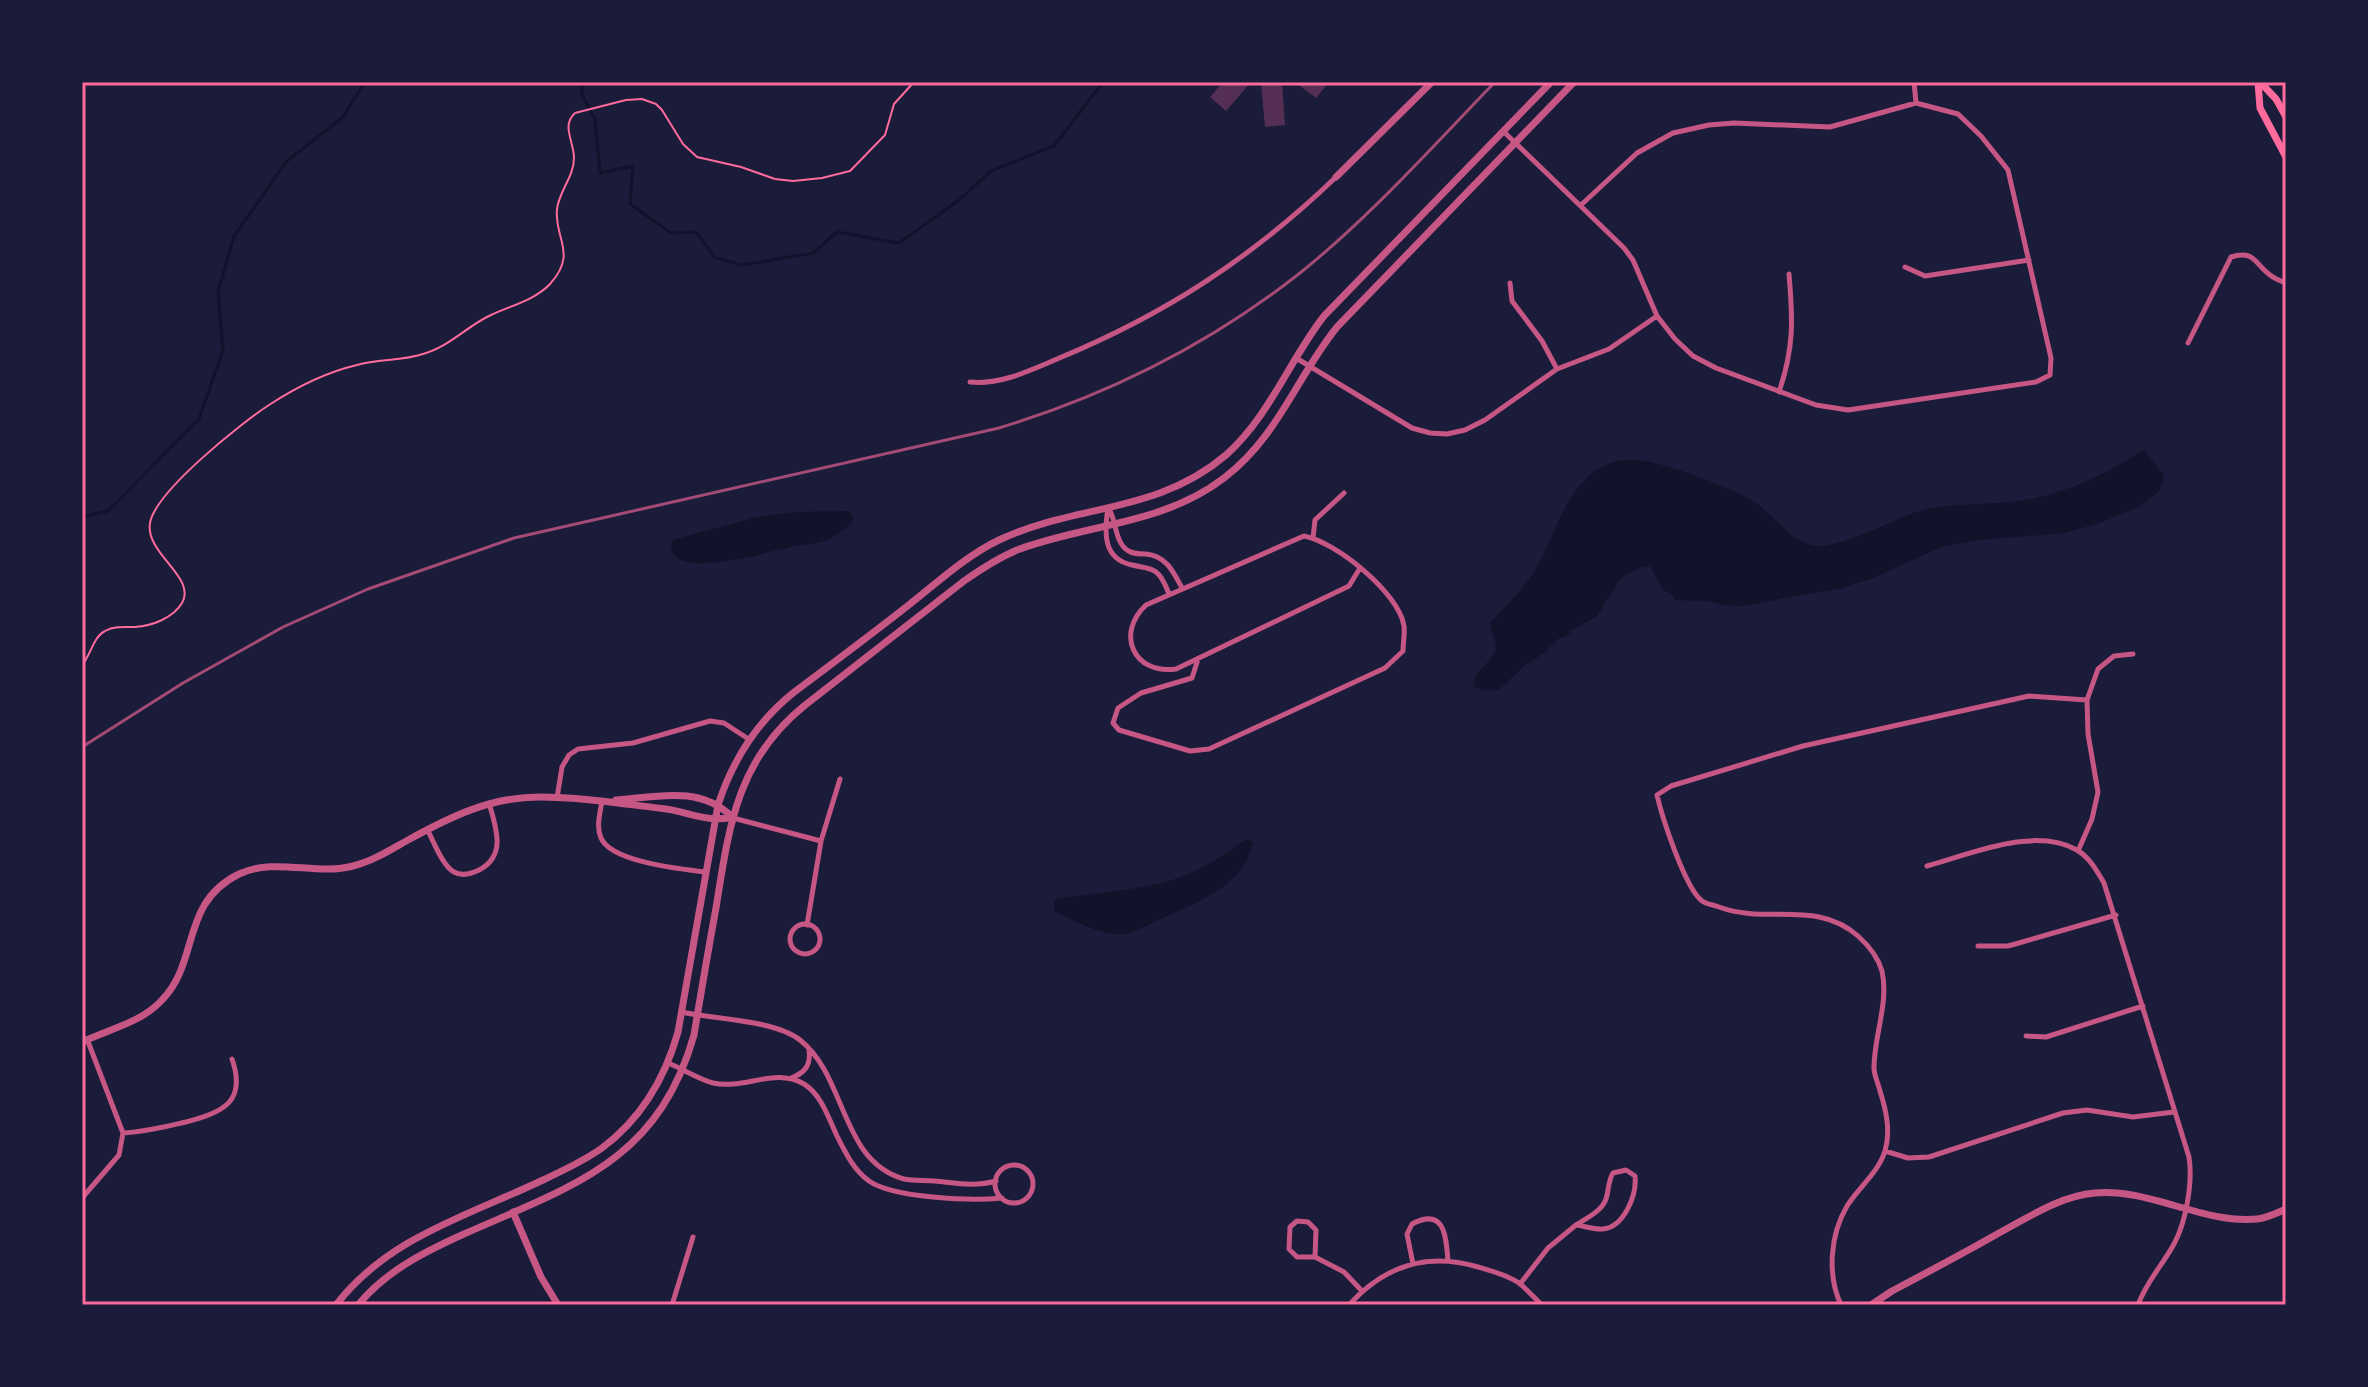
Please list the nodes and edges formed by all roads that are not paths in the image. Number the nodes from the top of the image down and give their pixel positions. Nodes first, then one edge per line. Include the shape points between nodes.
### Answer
1 (1432, 82) edge
2 (1551, 82) edge
3 (1574, 82) edge
4 (1914, 82) edge
5 (2259, 82) edge
6 (1916, 103) junction
7 (2286, 117) edge
8 (1503, 131) junction
9 (1515, 143) junction
10 (2286, 157) edge
11 (1336, 177) joint
12 (1581, 205) junction
13 (2029, 260) junction
14 (1905, 267) dead end
15 (1789, 274) dead end
16 (1510, 283) dead end
17 (2286, 283) edge
18 (1657, 316) junction
19 (2188, 343) dead end
20 (1295, 358) junction
21 (1309, 366) junction
22 (1557, 369) junction
23 (970, 382) dead end
24 (1779, 392) junction
25 (1344, 493) dead end
26 (1108, 508) junction
27 (1116, 525) junction
28 (1106, 527) junction
29 (1313, 538) junction
30 (1360, 568) junction
31 (1182, 588) junction
32 (1169, 594) junction
33 (2133, 654) dead end
34 (1198, 659) junction
35 (2087, 700) junction
36 (750, 740) junction
37 (840, 779) dead end
38 (557, 798) junction
39 (602, 801) junction
40 (489, 803) junction
41 (718, 805) junction
42 (732, 817) junction
43 (714, 819) junction
44 (427, 829) junction
45 (821, 841) junction
46 (2078, 851) junction
47 (1927, 866) dead end
48 (705, 872) junction
49 (2116, 915) junction
50 (807, 925) junction
51 (1978, 946) dead end
52 (2143, 1006) junction
53 (681, 1012) junction
54 (697, 1015) junction
55 (2026, 1036) dead end
56 (85, 1041) edge
57 (808, 1048) junction
58 (232, 1059) dead end
59 (668, 1063) junction
60 (683, 1069) junction
61 (791, 1079) junction
62 (2174, 1112) junction
63 (123, 1133) junction
64 (1885, 1151) junction
65 (996, 1181) junction
66 (82, 1198) edge
67 (1002, 1198) junction
68 (2185, 1207) junction
69 (2286, 1209) edge
70 (513, 1212) junction
71 (1576, 1225) junction
72 (693, 1237) dead end
73 (1315, 1257) junction
74 (1448, 1261) junction
75 (1413, 1264) junction
76 (1520, 1284) junction
77 (1362, 1291) junction
78 (336, 1305) edge
79 (358, 1305) edge
80 (558, 1305) edge
81 (672, 1305) edge
82 (1349, 1305) edge
83 (1541, 1305) edge
84 (1841, 1305) edge
85 (1871, 1305) edge
86 (2138, 1305) edge

1 - 11 street
2 - 8 street
3 - 9 street
4 - 6 street
5 - 7 main road
5 - 10 main road via 2260,108
6 - 12 street via 1830,127 1734,123 1673,133 1637,153
6 - 13 street via 1958,114 2008,170
8 - 9 street
8 - 20 street via 1341,298
9 - 12 street
9 - 21 street via 1345,319
11 - 23 street via 1250,252 1156,314 1042,366 998,381
12 - 18 street via 1633,260
13 - 14 street via 1925,276
13 - 24 street via 2051,358 2050,375 2036,382 1848,410
15 - 24 street via 1793,331
16 - 22 street via 1512,301
17 - 19 street via 2271,277 2249,254 2231,257
18 - 22 street via 1609,349
18 - 24 street via 1693,356
20 - 21 street
20 - 26 street via 1258,421 1227,454 1182,485
21 - 22 street via 1412,428 1447,434 1485,420
21 - 27 street via 1271,430 1238,467 1190,500
25 - 29 street via 1315,520
26 - 27 street
26 - 28 street
26 - 36 street via 1022,531 969,558 783,701
27 - 28 street
27 - 31 street via 1125,549 1162,559
28 - 32 street via 1108,547 1116,559 1155,571
28 - 42 street via 1027,547 992,563 804,706 754,763
29 - 30 street
29 - 31 street via 1304,536
30 - 34 street via 1349,586
30 - 34 street via 1393,600 1404,625 1403,651 1385,668 1209,749 1190,751 1119,730 1113,723 1118,708 1141,693 1192,678
31 - 32 street
32 - 34 street via 1136,614 1129,634 1133,649 1143,663 1161,671
33 - 35 street via 2114,656 2098,669
35 - 46 street via 2098,792
35 - 64 street via 2029,696 1818,743 1671,786 1657,795 1683,872 1701,900 1738,914 1819,915 1851,930 1870,947 1882,970 1873,1070 1886,1110
36 - 38 street via 724,723 710,721 633,743 578,749 562,767
36 - 41 street
37 - 45 street
38 - 39 street
38 - 40 street
39 - 41 street via 674,794
39 - 43 street
39 - 48 street via 599,829 609,849 621,856
40 - 44 street
40 - 44 street via 497,850 480,870 456,874
41 - 42 street
41 - 43 street
42 - 43 street
42 - 45 street
42 - 54 street
43 - 48 street
44 - 56 street via 352,867 269,867 231,879 203,906 165,998 142,1016
45 - 50 street
46 - 47 street via 2041,840 2017,842
46 - 49 street via 2093,864
48 - 53 street
49 - 51 street via 2008,946
49 - 52 street
50 - 50 street via 819,939 816,949 803,954 790,940 793,930
52 - 55 street via 2046,1037
52 - 62 street
53 - 54 street
53 - 59 street
54 - 57 street via 773,1027
54 - 60 street
56 - 63 street
57 - 61 street via 807,1067
57 - 65 street via 824,1069 861,1149 878,1166 904,1179 981,1186
58 - 63 street via 238,1087 229,1104 214,1115
59 - 60 street
59 - 78 street via 643,1106 602,1148 401,1247 360,1276
60 - 61 street via 712,1083
60 - 70 street via 648,1127 612,1161
61 - 67 street via 813,1092 849,1160 870,1182 902,1193
62 - 64 street via 2133,1117 2087,1110 2063,1113 1929,1157
62 - 68 street via 2191,1168
63 - 66 street via 119,1155
64 - 84 street via 1847,1206 1836,1233 1831,1276
65 - 67 street
65 - 67 street via 1000,1171 1013,1165 1031,1177 1027,1198 1015,1203
68 - 69 street via 2234,1219 2261,1219
68 - 85 street via 2115,1193 2062,1200
68 - 86 street via 2175,1242
70 - 79 street via 410,1261
70 - 80 street
71 - 71 street via 1601,1229 1616,1223 1627,1208 1635,1176 1626,1170 1613,1173 1602,1206
71 - 76 street via 1548,1248
72 - 81 street
73 - 73 street via 1316,1230 1297,1221 1290,1227 1289,1249 1297,1257
73 - 77 street via 1344,1272
74 - 75 street
74 - 75 street via 1446,1231 1428,1219 1412,1224 1407,1234
74 - 76 street
75 - 77 street via 1393,1270
76 - 83 street
77 - 82 street

